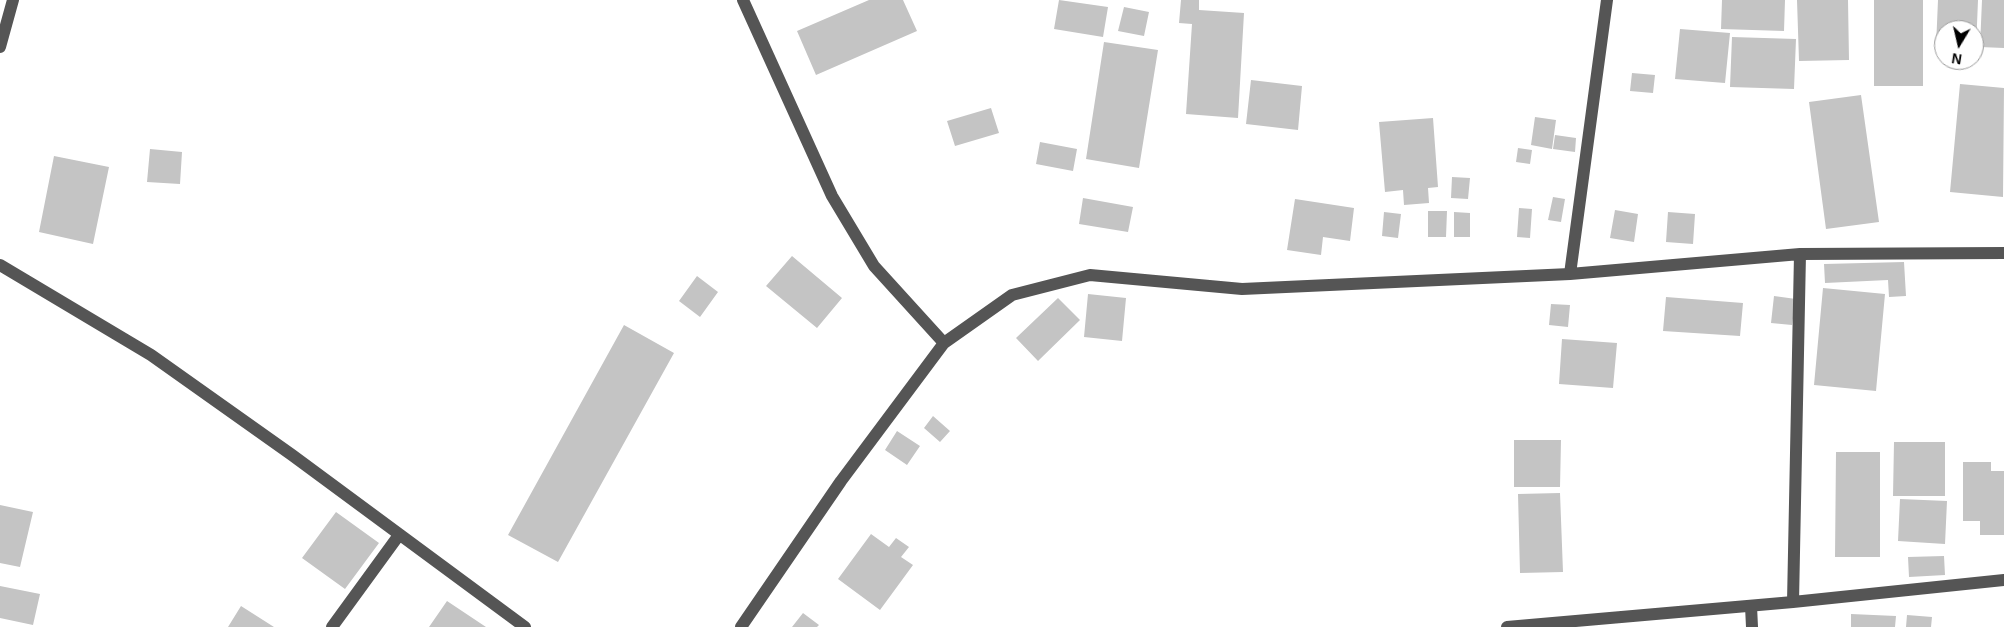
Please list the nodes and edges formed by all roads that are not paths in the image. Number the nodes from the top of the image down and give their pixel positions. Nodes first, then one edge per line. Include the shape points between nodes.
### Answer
1 (13, 0) edge
2 (743, 0) edge
3 (1607, 0) edge
4 (0, 47) edge
5 (2004, 253) edge
6 (1800, 254) junction
7 (0, 265) edge
8 (1570, 274) junction
9 (944, 343) junction
10 (399, 535) junction
11 (2004, 580) edge
12 (1793, 602) junction
13 (1751, 606) junction
14 (332, 627) edge
15 (525, 627) edge
16 (741, 627) edge
17 (1507, 627) edge
18 (1752, 627) edge

1 - 4 street
2 - 9 street via 832,196 874,266
3 - 8 street
5 - 6 street
6 - 8 street
6 - 12 street
7 - 10 street via 152,356
8 - 9 street via 1242,289 1090,275 1012,295
9 - 16 street via 841,481
10 - 14 street
10 - 15 street
11 - 12 street
12 - 13 street
13 - 17 street
13 - 18 street

